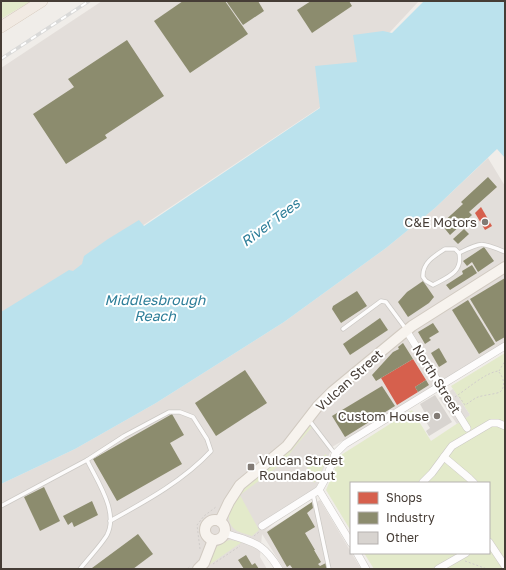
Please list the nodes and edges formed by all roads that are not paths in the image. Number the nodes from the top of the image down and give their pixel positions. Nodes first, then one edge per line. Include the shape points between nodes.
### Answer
1 (42, 1) edge
2 (1, 27) edge
3 (505, 252) edge
4 (459, 253) junction
5 (505, 267) edge
6 (343, 329) dead end
7 (406, 330) junction
8 (505, 346) edge
9 (441, 386) junction
10 (308, 418) junction
11 (505, 426) edge
12 (467, 428) dead end
13 (335, 454) junction
14 (444, 457) junction
15 (87, 460) junction
16 (423, 482) dead end
17 (473, 482) edge
18 (316, 492) junction
19 (1, 506) edge
20 (110, 521) junction
21 (220, 522) junction
22 (262, 526) road end
23 (225, 533) junction
24 (212, 540) junction
25 (350, 542) edge
26 (490, 544) edge
27 (358, 554) edge
28 (464, 554) edge
29 (505, 566) edge
30 (80, 569) edge
31 (198, 569) edge
32 (279, 569) edge
33 (329, 569) edge
34 (366, 569) edge
35 (438, 569) edge

1 - 2 main road
3 - 4 lane via 486,244
4 - 4 lane via 461,261 454,273 433,284 426,281 423,277 424,267 434,256 450,249 455,249
5 - 7 street, Vulcan Street
6 - 7 lane via 381,301 386,302
7 - 9 street, North Street
7 - 10 street, Vulcan Street via 332,392
8 - 9 street
9 - 12 street, North Street
9 - 13 street via 346,444
10 - 13 lane
10 - 21 street, Vulcan Street via 287,446 240,485
11 - 14 street via 491,423 452,446
13 - 18 street via 328,474
14 - 16 street
14 - 17 street
15 - 19 lane
15 - 20 lane via 109,504
15 - 20 lane via 124,436 169,412 180,412 194,417 207,439 211,451 200,462 152,498
18 - 22 street
18 - 25 street
18 - 33 lane
20 - 30 lane via 107,535
21 - 23 street
21 - 24 street via 210,521 206,526 205,533
23 - 24 street via 221,538
23 - 32 street via 265,549
24 - 31 street via 206,559
26 - 29 street
27 - 34 street
28 - 35 street

